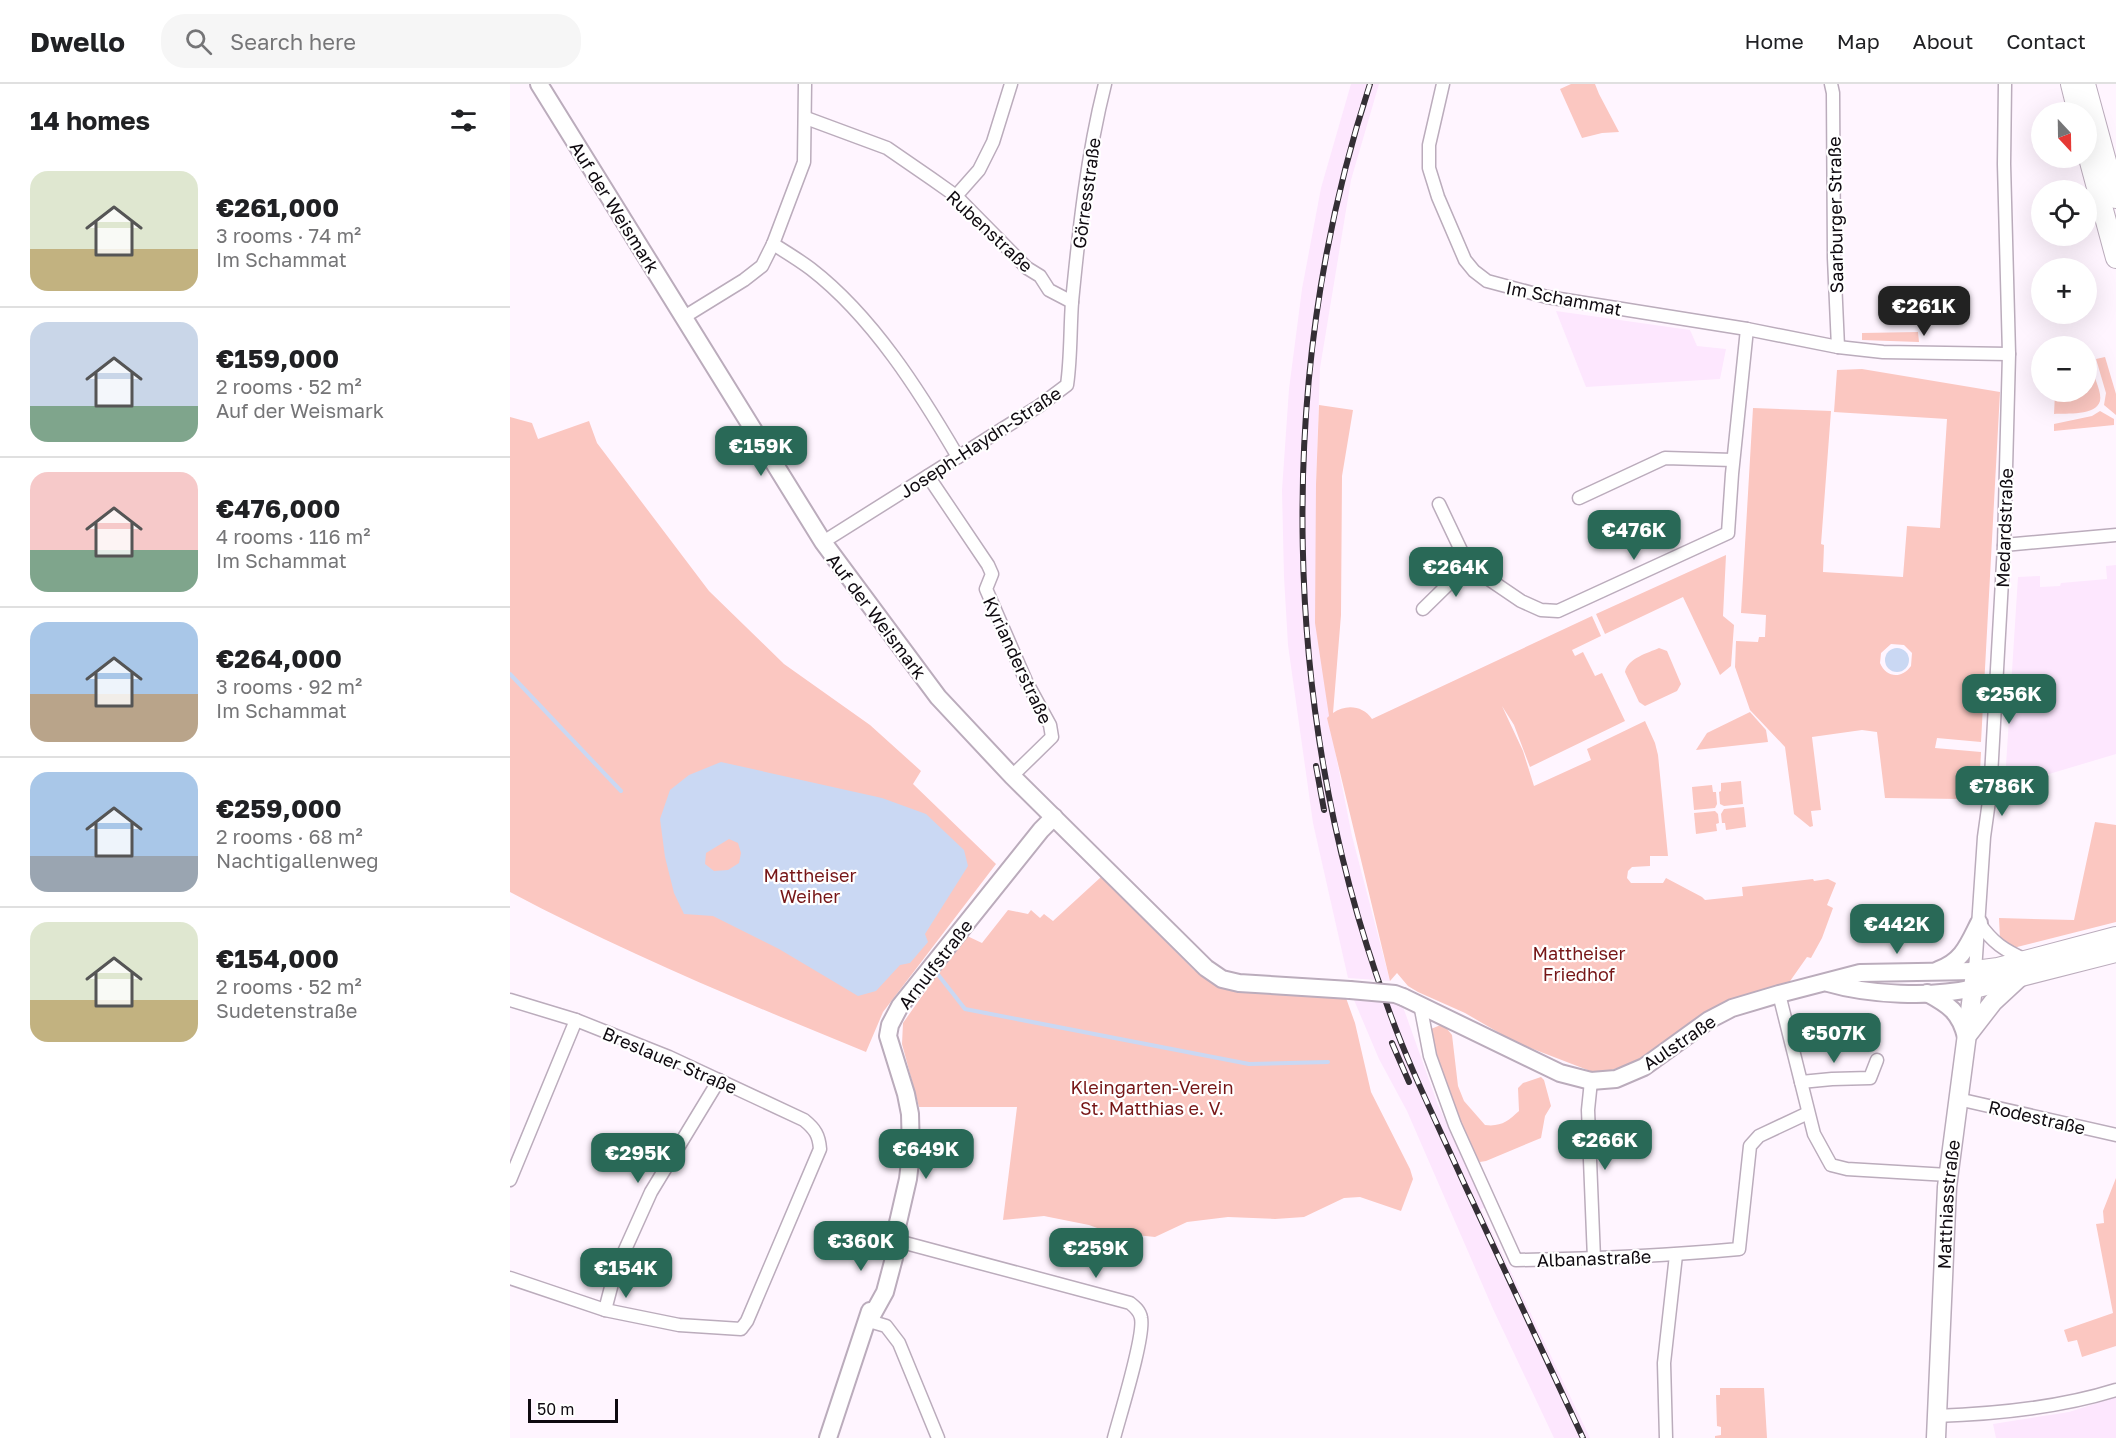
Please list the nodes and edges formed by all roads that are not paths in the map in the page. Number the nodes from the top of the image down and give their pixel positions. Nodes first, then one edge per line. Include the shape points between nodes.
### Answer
1 (805, 84) edge
2 (1011, 84) edge
3 (1105, 84) edge
4 (1443, 84) edge
5 (1831, 84) edge
6 (2005, 84) edge
7 (2071, 84) edge
8 (2085, 84) edge
9 (544, 86) edge
10 (2076, 102) edge
11 (806, 118) junction
12 (2092, 168) edge
13 (956, 196) junction
14 (2116, 198) edge
15 (773, 244) junction
16 (2116, 258) edge
17 (1072, 302) junction
18 (684, 317) junction
19 (1748, 329) junction
20 (1838, 347) junction
21 (2009, 354) junction
22 (958, 457) junction
23 (1733, 460) junction
24 (928, 477) junction
25 (1579, 498) dead end
26 (1439, 504) dead end
27 (2116, 535) edge
28 (823, 542) junction
29 (2004, 545) junction
30 (1468, 565) junction
31 (1423, 609) dead end
32 (1012, 776) junction
33 (1054, 817) junction
34 (1979, 923) junction
35 (2116, 937) edge
36 (2116, 952) edge
37 (2023, 969) junction
38 (1930, 973) junction
39 (1975, 979) junction
40 (1827, 983) junction
41 (1926, 993) junction
42 (1779, 994) junction
43 (1403, 997) joint
44 (510, 999) edge
45 (1420, 1004) junction
46 (576, 1020) junction
47 (1966, 1037) junction
48 (1877, 1060) dead end
49 (719, 1080) junction
50 (1591, 1081) junction
51 (1801, 1082) junction
52 (1958, 1099) junction
53 (1808, 1113) junction
54 (2116, 1135) edge
55 (1948, 1175) junction
56 (510, 1180) edge
57 (894, 1240) junction
58 (1676, 1255) junction
59 (1594, 1259) junction
60 (510, 1278) edge
61 (605, 1310) junction
62 (869, 1321) junction
63 (2116, 1389) edge
64 (1936, 1416) junction
65 (828, 1438) edge
66 (938, 1438) edge
67 (1114, 1438) edge
68 (1666, 1438) edge
69 (1936, 1438) edge

1 - 11 street
2 - 13 street via 993,142 979,170
3 - 17 street, Görresstraße via 1096,117
4 - 19 street, Im Schammat via 1429,145 1430,168 1455,238 1474,271 1499,286 1547,297
5 - 20 street, Saarburger Straße
6 - 21 street, Medardstraße
7 - 10 main road
8 - 14 main road
9 - 18 street, Auf der Weismark
11 - 13 street, Rubenstraße via 887,148
11 - 15 street via 804,162
12 - 16 main road
13 - 17 street, Rubenstraße via 1026,268 1040,276 1048,290
15 - 18 street via 762,266
15 - 22 street via 812,270 873,330 926,402
17 - 22 street, Joseph-Haydn-Straße via 1067,385
18 - 28 street, Auf der Weismark
19 - 20 street, Im Schammat
19 - 23 street
20 - 21 street, Im Schammat via 1883,352
21 - 29 street, Medardstraße
22 - 24 street, Joseph-Haydn-Straße
23 - 25 street via 1665,458
23 - 30 street via 1728,533 1558,610 1541,610 1521,601
24 - 28 street, Joseph-Haydn-Straße
24 - 32 street, Kyrianderstraße via 992,574 986,589 1050,725 1052,737
26 - 30 street
27 - 29 street
28 - 32 street, Auf der Weismark via 938,697
29 - 34 street, Medardstraße
30 - 31 street
32 - 33 street, Auf der Weismark
33 - 43 street, Auf der Weismark, bridge via 1206,968 1222,979
33 - 57 street, Arnulfstraße via 900,1006 890,1025 888,1036 906,1094 911,1139 908,1179
34 - 37 street via 1991,940
34 - 38 street via 1960,958
34 - 39 street, Medardstraße
35 - 37 main road
36 - 37 main road
37 - 39 main road
37 - 47 main road
38 - 39 street, Aulstraße
38 - 40 street, Aulstraße via 1860,973
39 - 41 street, Aulstraße via 1962,991
39 - 47 main road, Matthiasstraße
40 - 41 street, Aulstraße via 1853,990
40 - 42 street, Aulstraße
41 - 47 street via 1953,1009
42 - 50 street, Aulstraße via 1732,1008 1709,1020 1644,1067 1616,1079
42 - 51 street
43 - 45 street, Aulstraße
44 - 46 street, Breslauer Straße
45 - 50 street, Aulstraße via 1560,1073
45 - 59 street, Albanastraße via 1430,1056 1455,1125 1516,1260
46 - 49 street, Breslauer Straße
46 - 56 street
47 - 52 main road, Matthiasstraße
48 - 51 street via 1870,1078
49 - 61 street via 651,1192 615,1272
49 - 61 street, Breslauer Straße via 804,1120 819,1138 820,1149 747,1321 741,1329 679,1325
50 - 59 street via 1588,1110
51 - 53 street
52 - 54 street, Rodestraße
52 - 55 main road, Matthiasstraße
53 - 55 street via 1814,1134 1832,1165
53 - 58 street, Albanastraße via 1759,1136 1750,1146 1739,1249
55 - 64 main road, Matthiasstraße
57 - 62 street, Arnulfstraße via 884,1256
57 - 67 street via 1130,1303 1138,1310 1142,1319 1139,1341
58 - 59 street, Albanastraße
58 - 68 street via 1664,1364
60 - 61 street
62 - 65 street, Arnulfstraße
62 - 66 street via 886,1326 899,1343
63 - 64 street via 2081,1400 2022,1409
64 - 69 main road, Matthiasstraße

